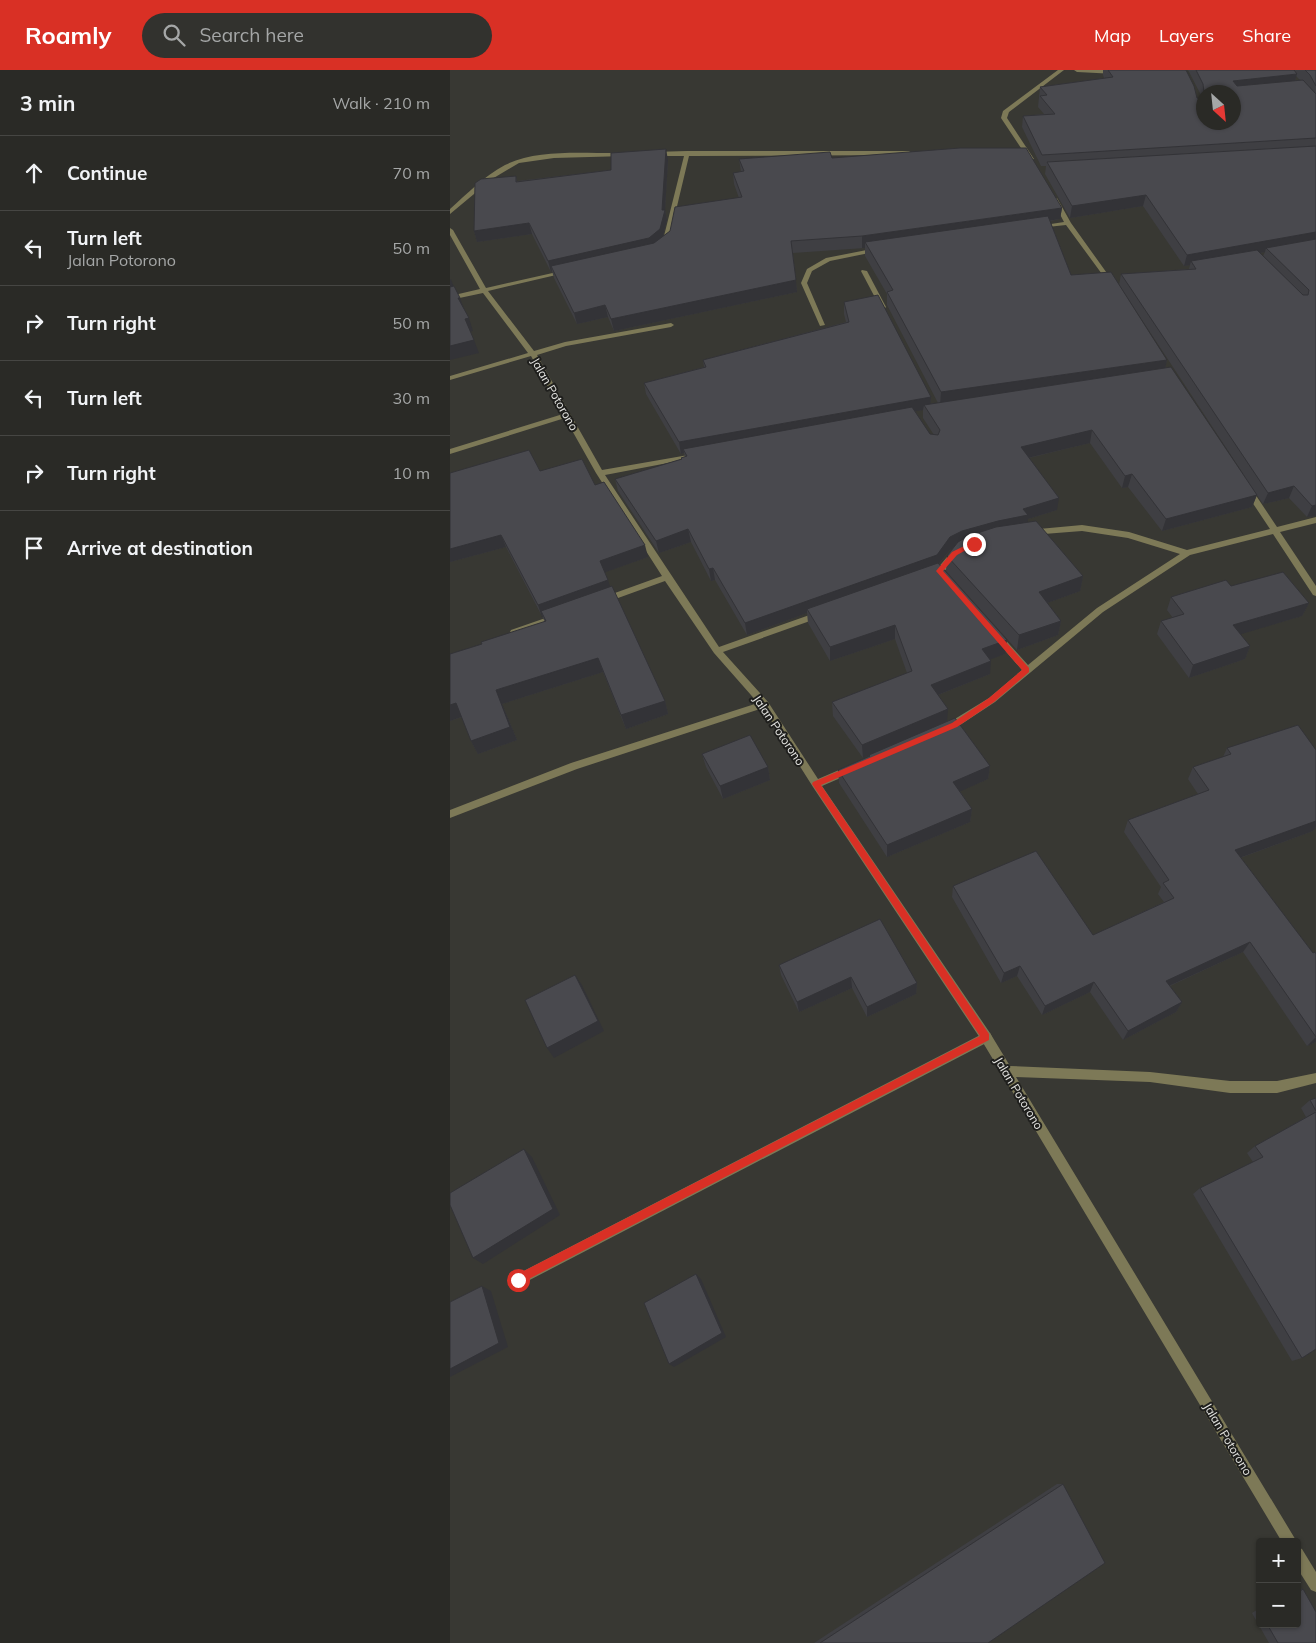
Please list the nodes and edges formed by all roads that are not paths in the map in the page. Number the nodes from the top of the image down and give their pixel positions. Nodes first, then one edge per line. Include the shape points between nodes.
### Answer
1 (1061, 70) edge
2 (1077, 70) edge
3 (1120, 71) edge
4 (687, 153) junction
5 (920, 153) edge
6 (1018, 153) edge
7 (648, 154) edge
8 (1027, 154) junction
9 (629, 155) edge
10 (1033, 162) edge
11 (1051, 193) edge
12 (450, 212) edge
13 (1068, 223) junction
14 (1030, 228) edge
15 (450, 230) edge
16 (661, 248) edge
17 (884, 249) edge
18 (571, 271) edge
19 (864, 271) dead end
20 (1122, 282) edge
21 (1112, 283) junction
22 (484, 290) junction
23 (1117, 292) edge
24 (450, 298) edge
25 (886, 314) edge
26 (671, 325) dead end
27 (822, 325) dead end
28 (533, 354) junction
29 (450, 378) edge
30 (568, 415) junction
31 (450, 452) edge
32 (705, 454) edge
33 (600, 473) junction
34 (1242, 481) edge
35 (1316, 520) edge
36 (1274, 530) junction
37 (1019, 534) edge
38 (961, 550) edge
39 (1187, 553) junction
40 (667, 577) junction
41 (921, 578) edge
42 (1316, 593) edge
43 (595, 603) edge
44 (828, 611) edge
45 (568, 613) edge
46 (990, 628) edge
47 (504, 636) edge
48 (717, 652) junction
49 (1027, 670) junction
50 (765, 704) junction
51 (938, 732) edge
52 (860, 766) edge
53 (816, 784) junction
54 (450, 814) edge
55 (986, 1037) junction
56 (1006, 1071) junction
57 (1316, 1078) edge
58 (518, 1280) dead end
59 (1288, 1538) edge
60 (1301, 1561) edge
61 (1316, 1585) edge

1 - 8 street via 1006,111 1004,118
2 - 3 street
4 - 5 street
4 - 7 street
4 - 16 street via 667,242
6 - 8 street
8 - 10 street
9 - 12 street via 532,158 516,162
11 - 13 street
13 - 14 street
13 - 21 street
15 - 22 street, Jalan Potorono
17 - 27 street via 828,259 809,270 804,283
18 - 22 street
19 - 25 street
20 - 21 street
21 - 23 street
22 - 24 street
22 - 28 street, Jalan Potorono
26 - 28 street via 565,344
28 - 29 street
28 - 30 street, Jalan Potorono
30 - 31 street
30 - 33 street, Jalan Potorono
32 - 33 street
33 - 40 street, Jalan Potorono
34 - 36 street
35 - 36 street
36 - 39 street
36 - 42 street
37 - 39 street via 1082,528 1129,535
38 - 41 street via 954,553 943,575
39 - 49 street via 1100,610
40 - 43 street
40 - 48 street, Jalan Potorono
44 - 48 street
45 - 47 street
46 - 49 street
48 - 50 street, Jalan Potorono
49 - 51 street via 992,700 955,725
50 - 53 street, Jalan Potorono
50 - 54 street via 574,766
52 - 53 street
53 - 55 street, Jalan Potorono
55 - 56 street, Jalan Potorono
55 - 58 street
56 - 57 street via 1150,1077 1230,1087 1277,1087
56 - 59 street, Jalan Potorono
60 - 61 street

